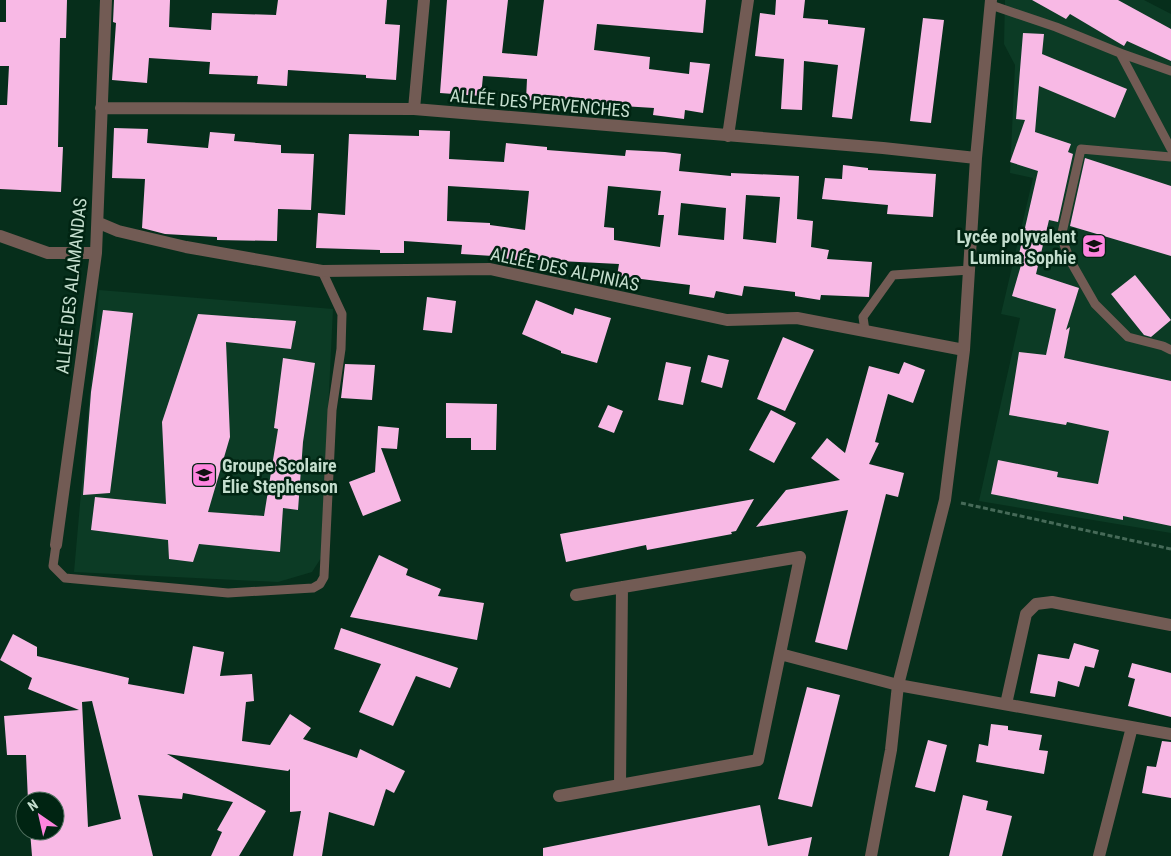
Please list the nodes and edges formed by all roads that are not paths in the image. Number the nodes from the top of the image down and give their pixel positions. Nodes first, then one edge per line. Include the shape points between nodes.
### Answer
1 (106, 0) edge
2 (424, 0) edge
3 (748, 0) edge
4 (991, 3) edge
5 (1120, 53) junction
6 (1171, 71) edge
7 (101, 108) junction
8 (414, 110) junction
9 (728, 136) junction
10 (1171, 149) edge
11 (1171, 157) edge
12 (976, 158) junction
13 (99, 223) junction
14 (0, 236) edge
15 (96, 253) junction
16 (970, 270) junction
17 (322, 271) junction
18 (865, 331) junction
19 (964, 350) junction
20 (1171, 350) edge
21 (56, 545) joint
22 (622, 587) junction
23 (576, 595) dead end
24 (1171, 625) edge
25 (780, 654) junction
26 (898, 685) junction
27 (1006, 704) junction
28 (1132, 727) junction
29 (1171, 734) edge
30 (620, 785) junction
31 (559, 796) dead end
32 (872, 856) edge
33 (1099, 856) edge

1 - 7 street, ALLÉE DES ALAMANDAS
2 - 8 street
3 - 9 street
4 - 5 lane
4 - 12 street
5 - 6 lane
5 - 10 lane
7 - 8 street, ALLÉE DES PERVENCHES
7 - 13 street, ALLÉE DES ALAMANDAS
8 - 9 street, ALLÉE DES PERVENCHES
9 - 12 street, ALLÉE DES PERVENCHES
11 - 20 lane via 1081,149 1060,237 1095,304 1128,337
12 - 16 street
13 - 15 street, ALLÉE DES ALAMANDAS
13 - 17 street, ALLÉE DES ALPINIAS via 118,231 186,247
14 - 15 street via 48,253
15 - 21 street, ALLÉE DES ALAMANDAS
16 - 18 lane via 893,275 863,317
16 - 19 street
17 - 18 street, ALLÉE DES ALPINIAS via 490,269 727,320 797,318
17 - 21 lane via 342,314 341,349 332,410 324,577 320,584 313,588 228,593 65,578 53,566
18 - 19 street, ALLÉE DES ALPINIAS
19 - 26 street via 945,500
22 - 23 street
22 - 25 street via 800,557
22 - 30 street
24 - 27 street via 1052,602 1036,604 1026,614
25 - 26 street
25 - 30 street via 758,760
26 - 27 street
26 - 32 street via 891,750
27 - 28 street
28 - 29 street
28 - 33 street
30 - 31 street

